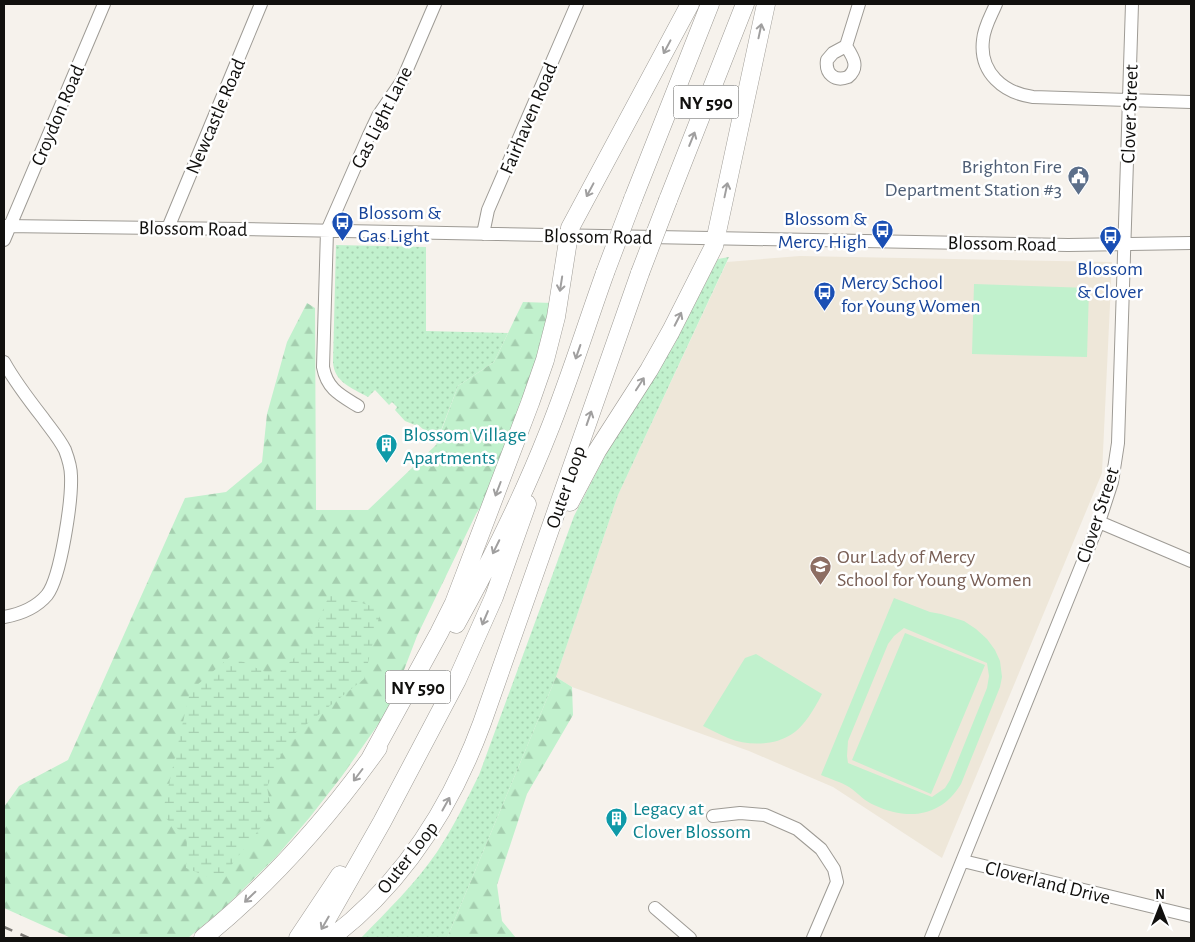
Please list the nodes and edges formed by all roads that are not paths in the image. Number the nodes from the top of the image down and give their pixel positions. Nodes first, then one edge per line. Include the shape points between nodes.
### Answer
1 (104, 4) edge
2 (261, 4) edge
3 (435, 4) edge
4 (577, 4) edge
5 (690, 4) edge
6 (710, 4) edge
7 (745, 4) edge
8 (766, 4) edge
9 (859, 4) edge
10 (996, 4) edge
11 (1132, 4) edge
12 (846, 46) dead end
13 (1129, 101) junction
14 (1191, 102) edge
15 (6, 226) edge
16 (168, 228) junction
17 (327, 231) junction
18 (483, 234) junction
19 (568, 235) junction
20 (717, 238) junction
21 (4, 240) edge
22 (1191, 243) edge
23 (1124, 245) junction
24 (4, 362) edge
25 (564, 390) junction
26 (358, 406) dead end
27 (1099, 522) junction
28 (1191, 561) edge
29 (532, 579) junction
30 (4, 617) edge
31 (421, 749) junction
32 (371, 757) junction
33 (713, 816) dead end
34 (420, 846) junction
35 (962, 861) junction
36 (655, 908) dead end
37 (1191, 916) edge
38 (203, 938) edge
39 (298, 938) edge
40 (316, 938) edge
41 (331, 938) edge
42 (349, 938) edge
43 (690, 938) edge
44 (813, 938) edge
45 (931, 938) edge

1 - 15 street, Croydon Road
2 - 16 street, Newcastle Road
3 - 17 street, Gas Light Lane via 402,81 378,116
4 - 18 street, Fairhaven Road via 488,210
5 -> 19 highway
6 -> 25 highway, Outer Loop / NY 590, bridge via 605,273
29 -> 7 highway, Outer Loop / NY 590, bridge via 640,273
20 -> 8 highway
9 - 12 street
10 - 13 street via 984,32 982,50 987,67 1000,84 1022,96
11 - 13 street, Clover Street
13 - 14 street
13 - 23 street, Clover Street
15 - 16 street, Blossom Road
15 - 21 street, Croydon Road
16 - 17 street, Blossom Road
17 - 18 street, Blossom Road
17 - 26 street via 322,367 332,389
18 - 19 street, Blossom Road
19 - 20 street, Blossom Road
19 -> 32 highway via 556,317 545,360 467,571 440,633
20 - 23 street, Blossom Road
29 -> 20 highway via 583,476 671,331
22 - 23 street, Blossom Road
23 - 27 street, Clover Street via 1117,448 1112,482
24 - 30 street via 64,449 71,476 61,555 52,586 32,607
25 -> 31 highway via 494,597 457,680
25 -> 32 highway, Outer Loop / NY 590 via 536,462 470,598 431,666
27 - 28 street
27 - 35 street, Clover Street
34 -> 29 highway, Outer Loop / NY 590 via 452,793 471,752
31 - 39 highway
31 -> 40 highway
32 -> 38 highway, Outer Loop / NY 590 via 294,852 245,902
33 - 44 street via 766,815 797,829 820,849 834,869 837,882
34 - 41 highway, Outer Loop / NY 590 via 376,898
34 - 42 highway via 404,872
35 - 37 street, Cloverland Drive
35 - 45 street, Clover Street
36 - 43 street

